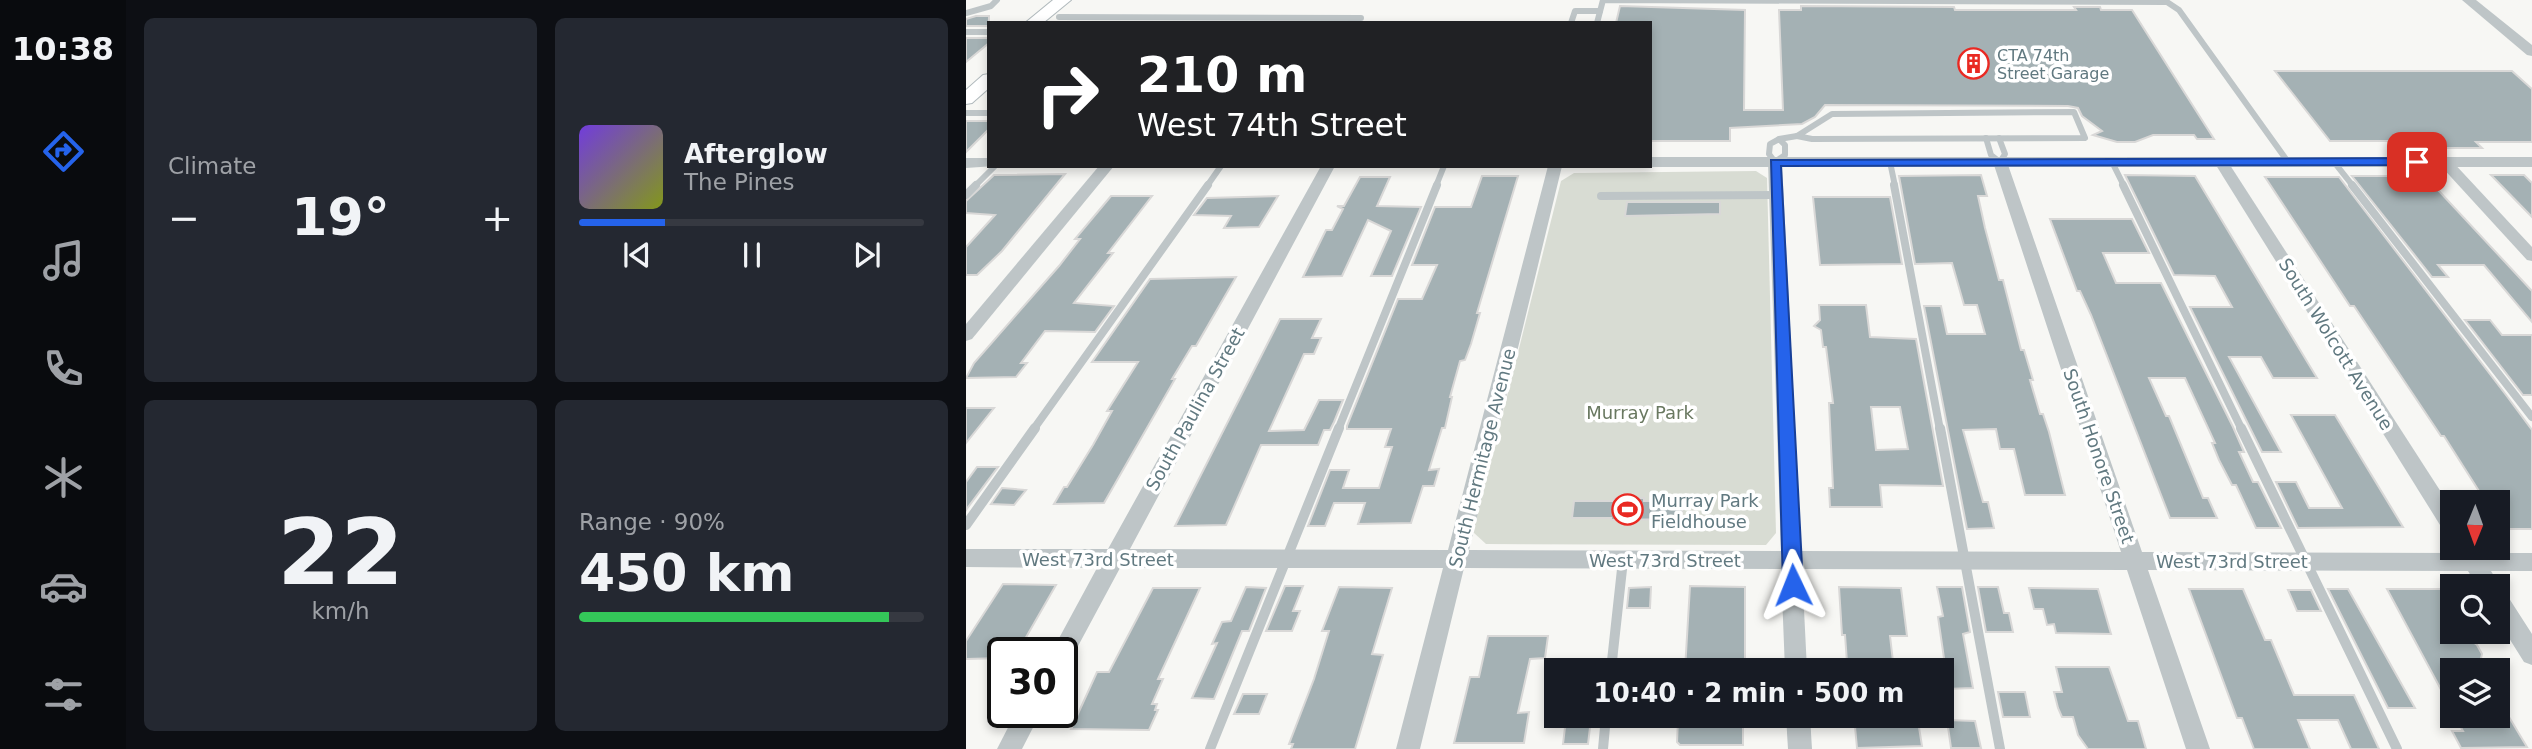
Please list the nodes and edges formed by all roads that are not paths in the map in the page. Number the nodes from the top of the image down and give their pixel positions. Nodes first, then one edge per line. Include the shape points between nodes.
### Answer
1 (997, 0) edge
2 (1063, 0) edge
3 (1076, 0) edge
4 (2469, 0) edge
5 (1600, 11) junction
6 (966, 13) edge
7 (1102, 17) junction
8 (1361, 18) dead end
9 (1056, 20) edge
10 (1036, 21) edge
11 (1099, 21) edge
12 (1572, 21) edge
13 (1598, 21) edge
14 (966, 32) edge
15 (987, 32) edge
16 (2532, 52) edge
17 (987, 62) edge
18 (966, 79) edge
19 (987, 81) edge
20 (966, 99) edge
21 (966, 113) edge
22 (987, 113) edge
23 (1797, 135) junction
24 (1986, 138) junction
25 (1999, 138) junction
26 (1779, 139) junction
27 (984, 162) edge
28 (1652, 162) edge
29 (1775, 162) junction
30 (1889, 162) junction
31 (2000, 162) junction
32 (2112, 162) junction
33 (2221, 162) junction
34 (2288, 162) junction
35 (2334, 162) junction
36 (2445, 162) junction
37 (2532, 162) edge
38 (1105, 168) edge
39 (1220, 168) edge
40 (1327, 168) edge
41 (1443, 168) edge
42 (1554, 168) edge
43 (966, 195) edge
44 (1776, 195) junction
45 (1601, 196) dead end
46 (2532, 256) edge
47 (966, 335) edge
48 (2532, 417) edge
49 (2440, 508) edge
50 (966, 525) edge
51 (2440, 556) edge
52 (966, 558) edge
53 (1114, 558) junction
54 (1286, 559) junction
55 (1456, 559) junction
56 (1623, 560) junction
57 (1792, 560) junction
58 (2510, 560) edge
59 (1965, 561) junction
60 (2134, 561) junction
61 (2307, 562) junction
62 (2532, 562) edge
63 (2510, 619) edge
64 (1071, 637) edge
65 (2532, 654) edge
66 (1612, 658) edge
67 (1796, 658) edge
68 (1020, 728) edge
69 (1605, 728) edge
70 (1799, 728) edge
71 (1009, 749) edge
72 (1210, 749) edge
73 (1408, 749) edge
74 (1603, 749) edge
75 (1800, 749) edge
76 (2000, 749) edge
77 (2198, 749) edge
78 (2398, 749) edge

1 - 6 lane
2 - 10 main road
3 - 9 main road
4 - 16 street
5 - 12 lane via 1575,10
5 - 13 lane
5 - 34 lane via 1603,0 2167,2 2179,10
7 - 8 lane
7 - 9 lane
7 - 11 lane
14 - 15 lane
17 - 18 main road
19 - 20 main road
21 - 22 lane
23 - 24 lane via 1812,139
23 - 25 lane via 1832,114 2074,112 2085,138
23 - 26 lane
24 - 25 lane
24 - 31 lane via 1991,155
25 - 31 lane via 2005,155
26 - 29 lane via 1770,144 1769,154
26 - 29 lane via 1785,145 1785,155
27 - 43 lane
28 - 29 street
29 - 30 street
29 - 44 street
30 - 31 street
30 - 59 lane
31 - 32 street
31 - 60 street, South Honore Street
32 - 33 street
32 - 61 lane
33 - 34 street
33 - 49 street, South Wolcott Avenue
34 - 35 street
35 - 36 street
35 - 48 lane
36 - 37 street
36 - 46 street
38 - 47 street
39 - 50 lane
40 - 53 street, South Paulina Street
41 - 54 lane
42 - 55 street, South Hermitage Avenue
44 - 45 lane
44 - 57 street
51 - 61 street, West 73rd Street
52 - 53 street, West 73rd Street
53 - 54 street, West 73rd Street
53 - 64 street, South Paulina Street
54 - 55 street, West 73rd Street
54 - 72 lane
55 - 56 street, West 73rd Street
55 - 73 street, South Hermitage Avenue
56 - 57 street, West 73rd Street
56 - 66 lane
57 - 59 street, West 73rd Street
57 - 67 street
58 - 62 street, West 73rd Street
59 - 60 street, West 73rd Street
59 - 76 lane
60 - 61 street, West 73rd Street
60 - 77 street, South Honore Street
61 - 78 lane
63 - 65 street
68 - 71 street
69 - 74 lane
70 - 75 street

